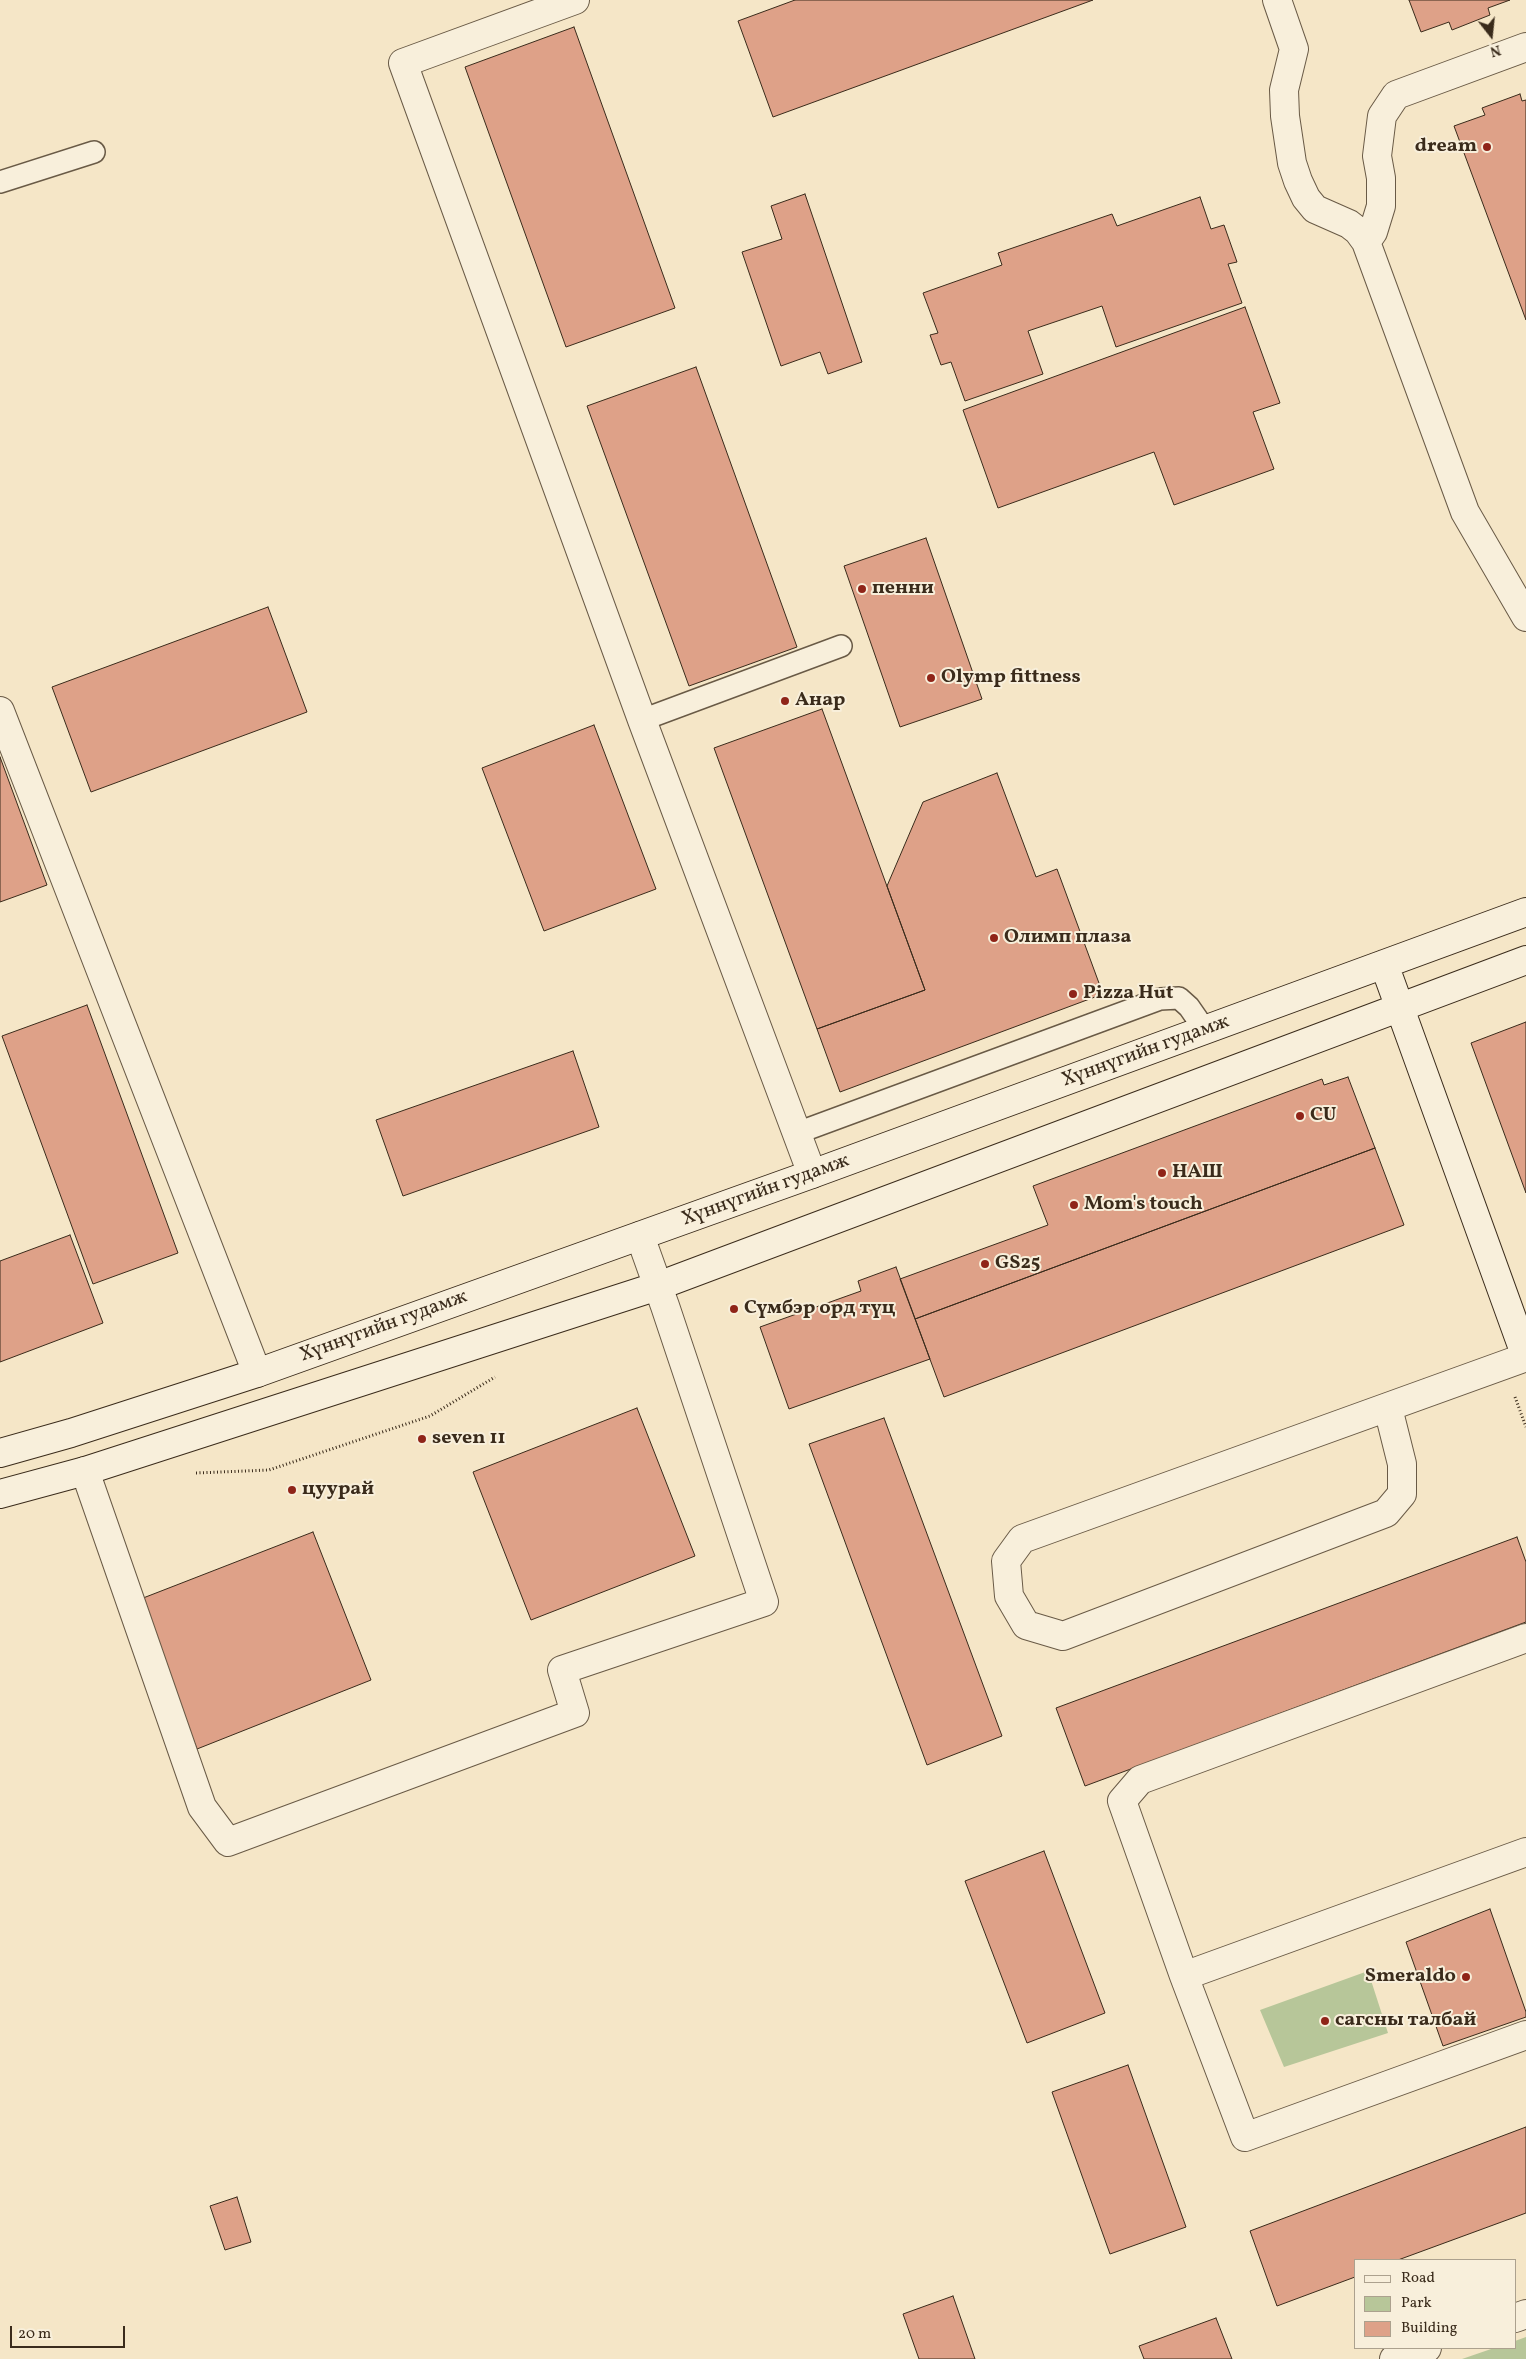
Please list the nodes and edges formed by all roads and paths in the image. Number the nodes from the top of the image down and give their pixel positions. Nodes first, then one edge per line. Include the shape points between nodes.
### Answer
1 (575, 0) edge
2 (1277, 0) edge
3 (525, 8) edge
4 (1526, 47) edge
5 (94, 152) dead end
6 (0, 182) edge
7 (1366, 242) junction
8 (1465, 512) junction
9 (1526, 583) edge
10 (1526, 617) edge
11 (841, 646) dead end
12 (0, 711) edge
13 (642, 720) junction
14 (1526, 912) edge
15 (1526, 960) edge
16 (1384, 964) junction
17 (1400, 1006) junction
18 (1205, 1030) junction
19 (797, 1133) junction
20 (812, 1174) junction
21 (640, 1236) junction
22 (658, 1286) junction
23 (1519, 1360) edge
24 (502, 1372) dead end
25 (258, 1373) junction
26 (1388, 1408) junction
27 (1526, 1427) edge
28 (0, 1453) edge
29 (86, 1471) junction
30 (190, 1474) dead end
31 (0, 1494) edge
32 (1526, 1638) edge
33 (1526, 1852) edge
34 (1184, 1976) junction
35 (1526, 2035) edge
36 (1424, 2349) edge
37 (1394, 2359) edge

1 - 3 street
2 - 7 street via 1294,49 1284,90 1292,163 1298,181 1315,209 1349,224
3 - 13 street via 403,63
4 - 7 street via 1396,95 1382,116 1377,156 1381,206 1373,232
5 - 6 lane
7 - 8 street
8 - 9 street
8 - 10 street
11 - 13 lane
12 - 25 street
13 - 19 street
14 - 16 street, Хүннүгийн гудамж
15 - 17 street, Хүннүгийн гудамж
16 - 17 street
16 - 18 street, Хүннүгийн гудамж
17 - 22 street, Хүннүгийн гудамж
17 - 23 street
18 - 19 lane via 1180,998 1160,999
18 - 20 street, Хүннүгийн гудамж
19 - 20 street
20 - 21 street, Хүннүгийн гудамж
21 - 22 street
21 - 25 street, Хүннүгийн гудамж
22 - 29 street, Хүннүгийн гудамж
22 - 29 street via 764,1602 562,1670 576,1713 228,1842 202,1807
23 - 26 street
23 - 27 path
24 - 30 path via 430,1416 269,1470
25 - 28 street, Хүннүгийн гудамж
26 - 26 street via 1022,1539 1006,1561 1009,1596 1026,1625 1063,1636 1386,1513 1402,1494 1402,1464
29 - 31 street, Хүннүгийн гудамж
32 - 34 street via 1140,1780 1122,1801
33 - 34 street
34 - 35 street via 1245,2137
36 - 37 street

